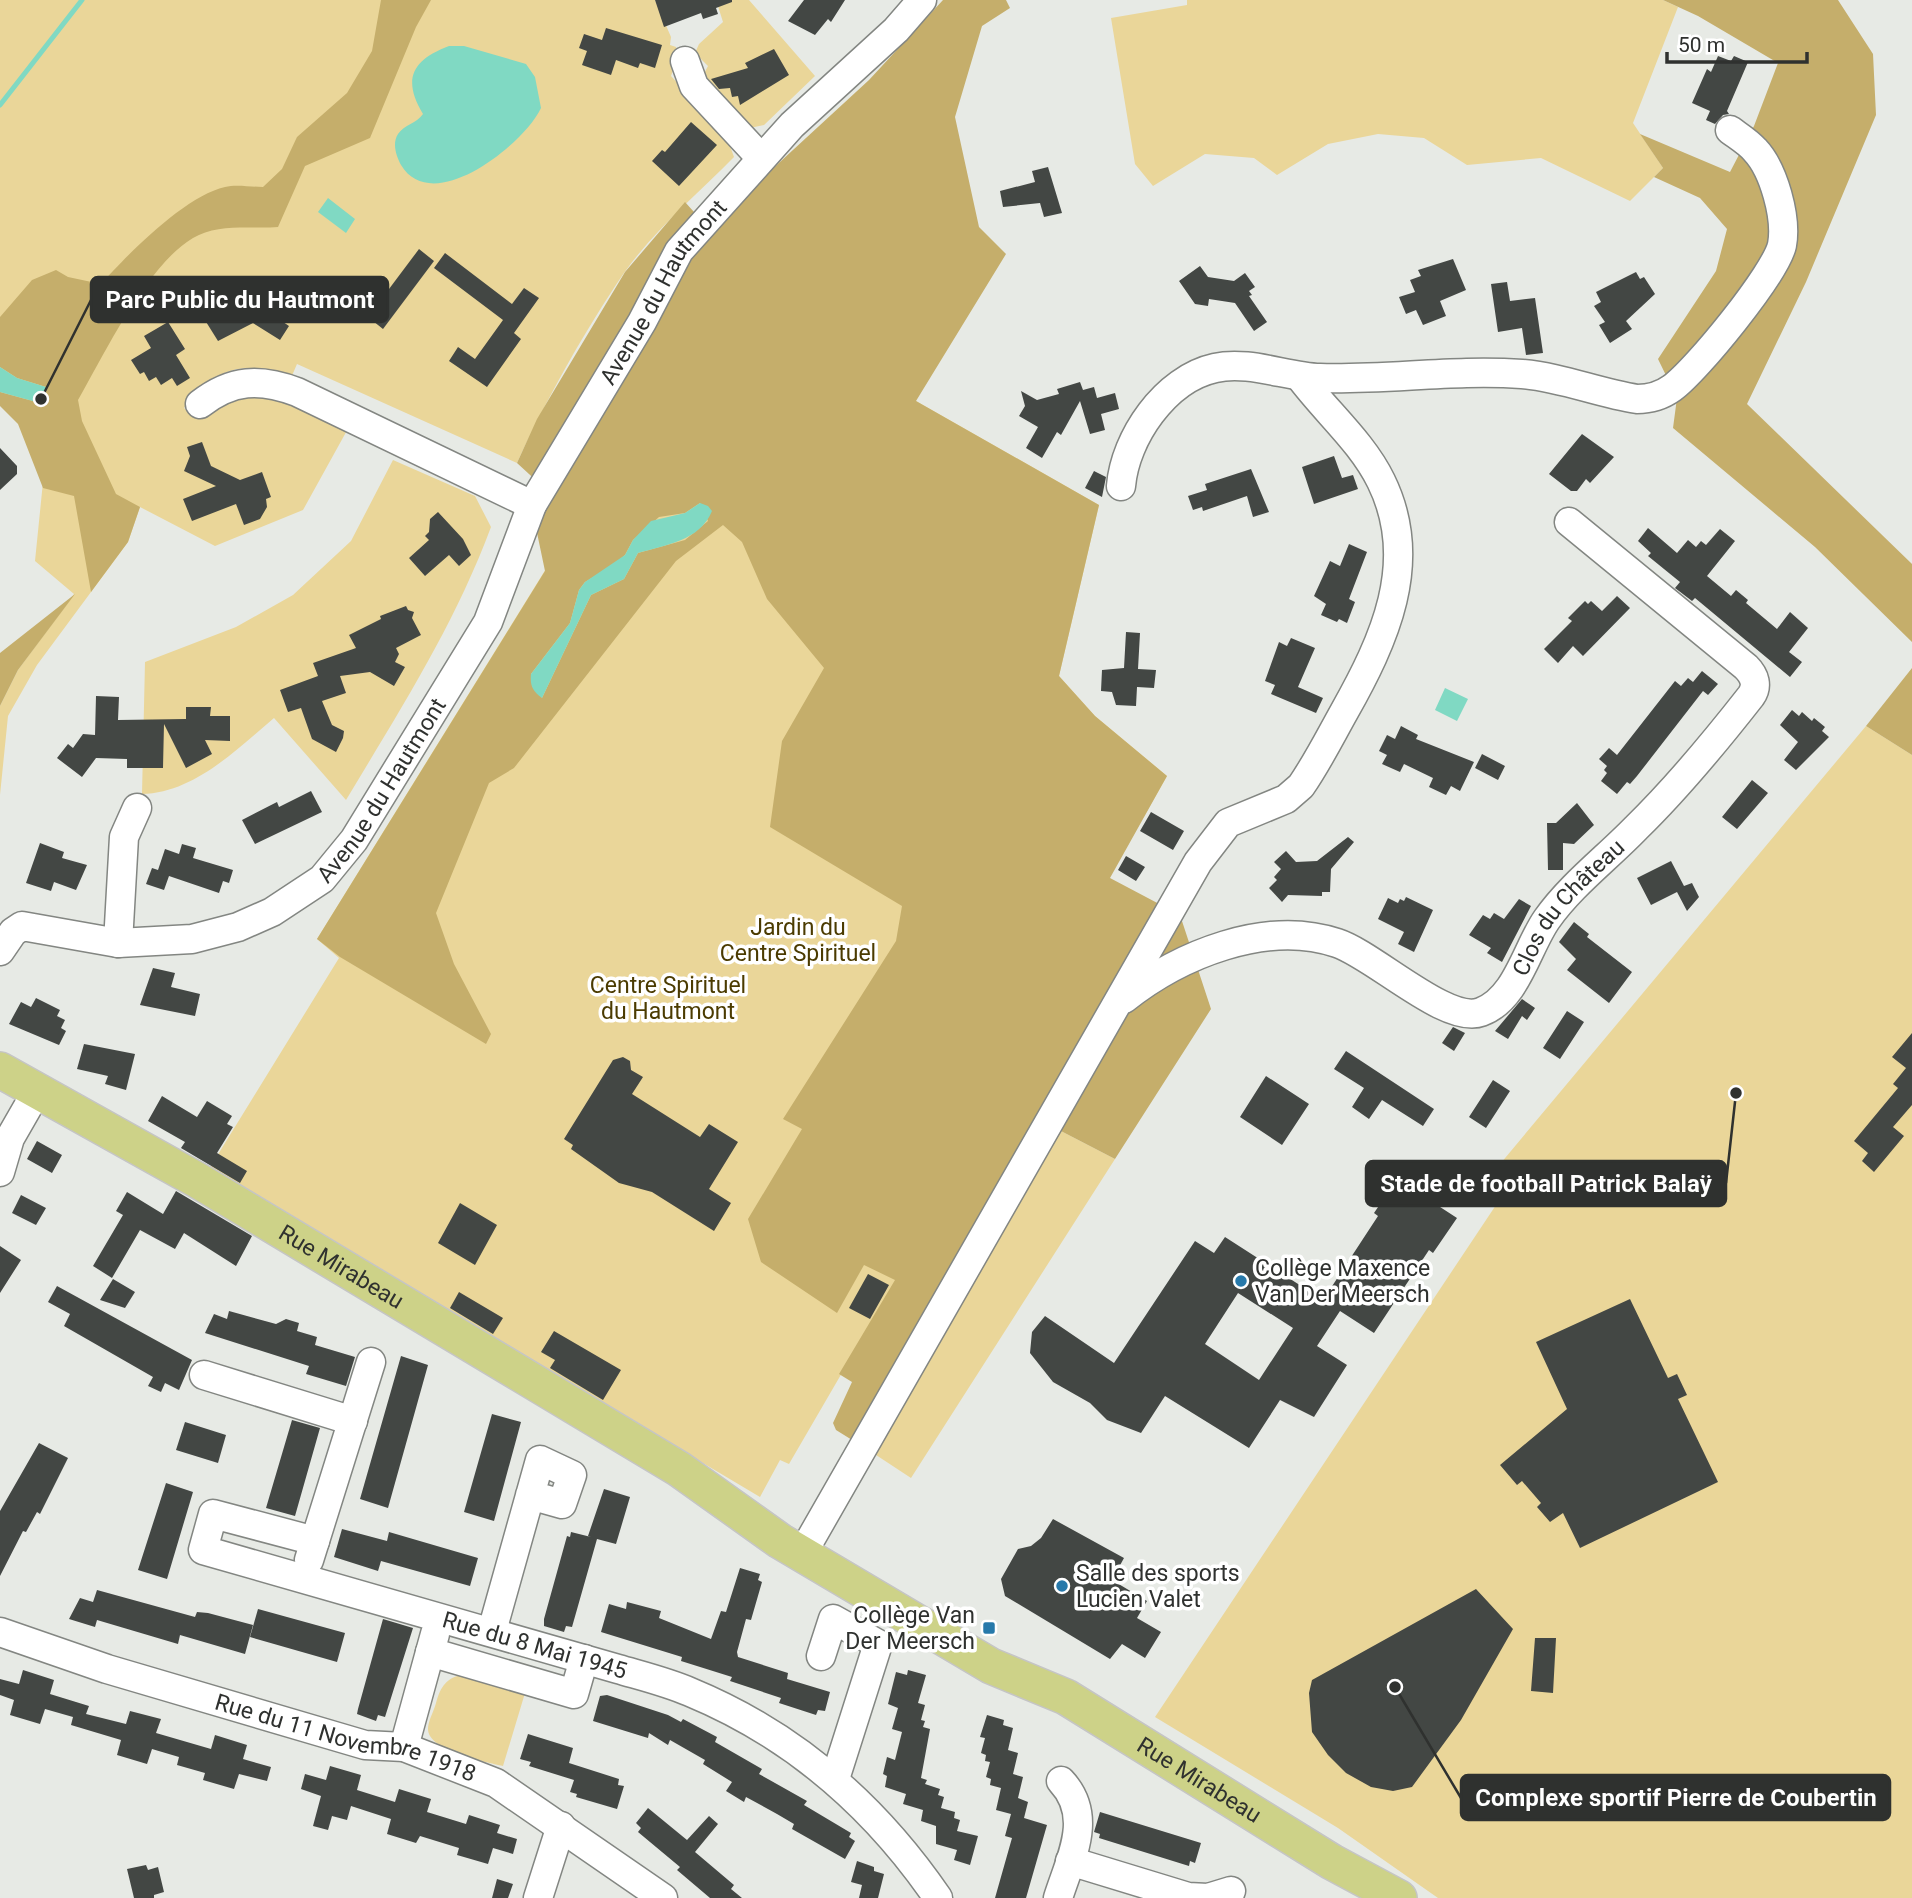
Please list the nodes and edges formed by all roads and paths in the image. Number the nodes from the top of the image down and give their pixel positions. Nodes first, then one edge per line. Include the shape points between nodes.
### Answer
1 (922, 0) edge
2 (685, 61) dead end
3 (1730, 130) dead end
4 (761, 158) junction
5 (1300, 377) junction
6 (200, 404) dead end
7 (1121, 486) dead end
8 (532, 505) junction
9 (1569, 522) dead end
10 (137, 808) dead end
11 (4, 934) edge
12 (118, 943) junction
13 (1116, 1005) junction
14 (0, 1070) edge
15 (37, 1091) junction
16 (0, 1172) edge
17 (371, 1362) dead end
18 (204, 1375) dead end
19 (352, 1421) junction
20 (530, 1495) dead end
21 (315, 1541) junction
22 (806, 1547) junction
23 (303, 1578) junction
24 (439, 1617) junction
25 (0, 1632) edge
26 (492, 1632) junction
27 (430, 1651) junction
28 (821, 1656) dead end
29 (584, 1659) junction
30 (404, 1747) junction
31 (835, 1779) junction
32 (1060, 1781) dead end
33 (561, 1826) junction
34 (1070, 1861) junction
35 (1332, 1862) junction
36 (1231, 1891) dead end
37 (935, 1897) edge
38 (538, 1898) edge
39 (663, 1898) edge
40 (1058, 1898) edge
41 (1376, 1898) edge
42 (1399, 1898) edge

1 - 4 street, Avenue du Hautmont
2 - 4 street via 694,86
3 - 5 street via 1754,148 1765,166 1783,213 1782,247 1768,275 1691,371 1669,390 1637,399 1545,377 1507,373
4 - 8 street, Avenue du Hautmont via 679,251 642,322
5 - 7 street via 1230,367 1192,377 1151,414 1131,446
5 - 13 street via 1368,458 1386,493 1399,548 1392,610 1358,686 1308,775 1286,799 1237,817 1218,834
6 - 8 street via 233,385 268,382
8 - 12 street, Avenue du Hautmont via 488,622 349,846 322,879 279,909 222,932 176,942
9 - 13 street, Clos du Château via 1746,667 1754,676 1755,687 1650,815 1555,908 1504,995 1480,1013 1457,1014 1348,947 1320,939 1276,936 1247,940 1197,957
10 - 12 street via 124,836
11 - 12 street, Avenue du Hautmont via 33,925
13 - 22 street
14 - 15 main road, Rue Mirabeau
15 - 16 street via 10,1138
15 - 22 main road, Rue Mirabeau via 197,1180
17 - 19 street
18 - 19 street
19 - 21 street
20 - 26 street
21 - 23 street
21 - 23 street, Rue du 8 Mai 1945 via 213,1514 203,1550
22 - 35 main road, Rue Mirabeau via 991,1666 1066,1697
23 - 24 street, Rue du 8 Mai 1945
24 - 26 street, Rue du 8 Mai 1945
24 - 27 street
25 - 30 street, Rue du 11 Novembre 1918 via 107,1669 365,1745
26 - 29 street, Rue du 8 Mai 1945
27 - 29 street via 574,1694
27 - 30 street
28 - 31 street via 833,1619 878,1644
29 - 31 street, Rue du 8 Mai 1945 via 718,1704 776,1737
30 - 33 street, Rue du 11 Novembre 1918 via 496,1783
31 - 37 street, Rue du 8 Mai 1945 via 897,1842
32 - 34 street via 1079,1810
33 - 38 street
33 - 39 street, Rue du 11 Novembre 1918
34 - 36 street via 1188,1897 1208,1898
34 - 40 street
35 - 41 main road, Rue Mirabeau
35 - 42 main road, Rue Mirabeau

